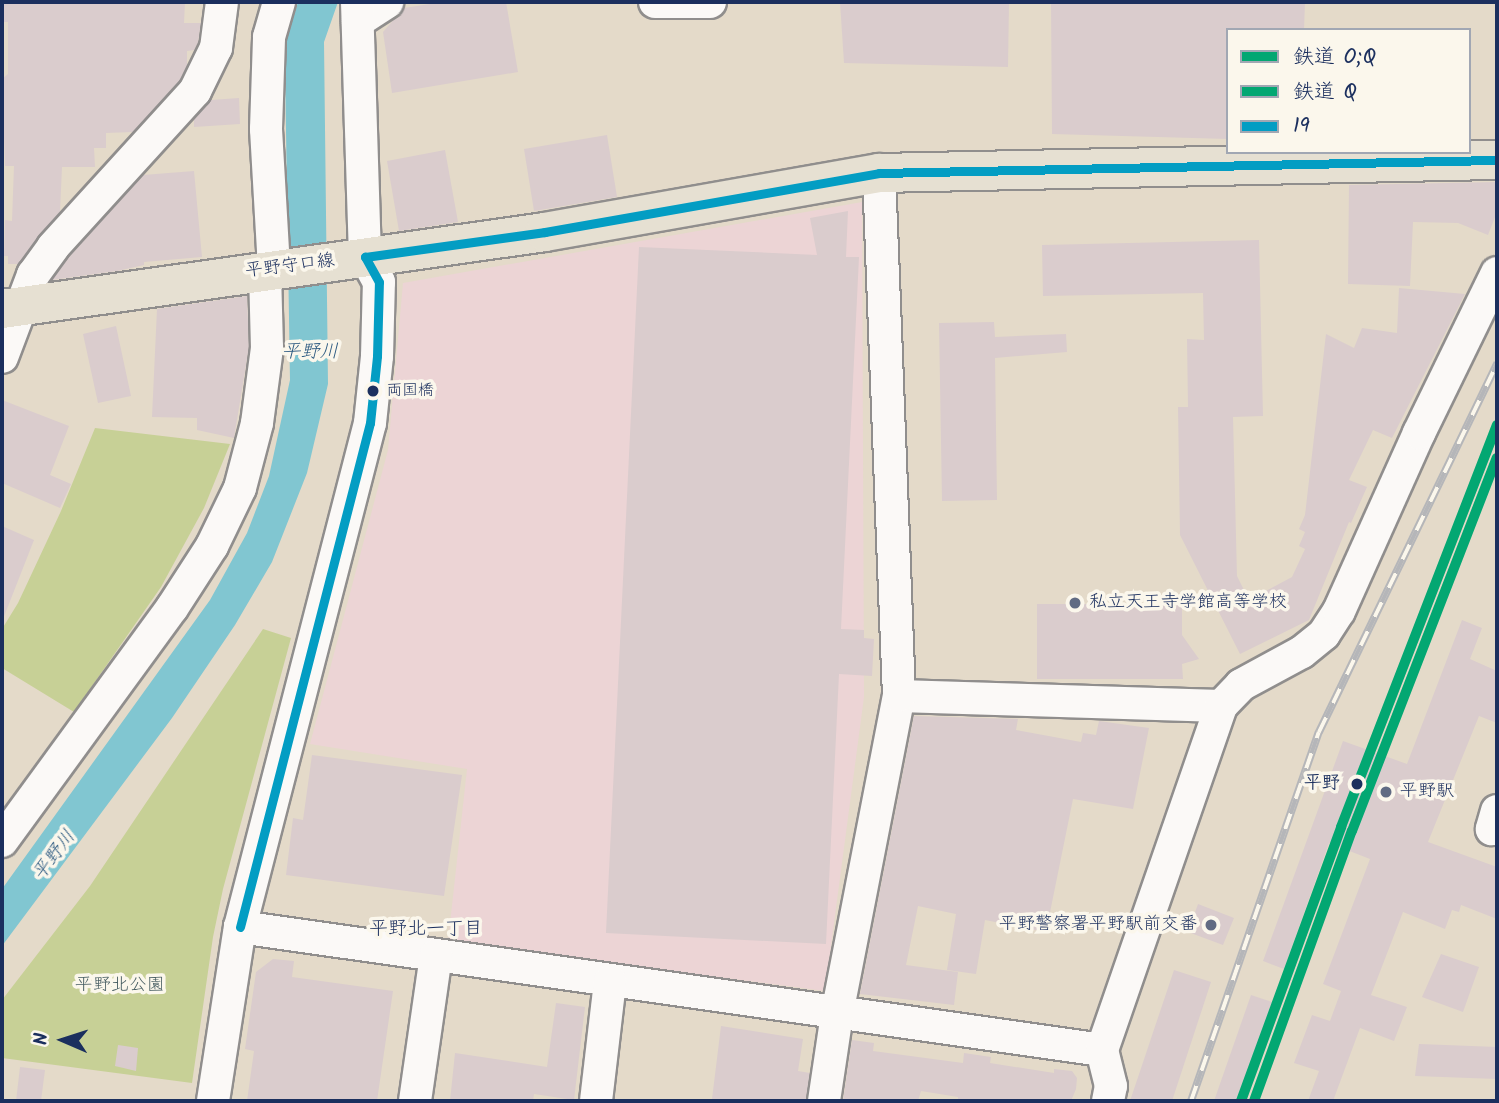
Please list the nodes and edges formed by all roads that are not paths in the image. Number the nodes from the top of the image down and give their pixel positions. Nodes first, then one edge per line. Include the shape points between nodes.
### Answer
1 (222, 2) edge
2 (279, 2) edge
3 (655, 2) edge
4 (710, 2) edge
5 (367, 13) edge
6 (1497, 160) edge
7 (879, 173) junction
8 (354, 259) junction
9 (273, 268) junction
10 (1497, 273) edge
11 (11, 307) edge
12 (2, 357) edge
13 (899, 696) junction
14 (1221, 706) junction
15 (1497, 811) edge
16 (1497, 829) edge
17 (2, 841) edge
18 (240, 927) junction
19 (436, 956) junction
20 (610, 981) junction
21 (837, 1014) junction
22 (1102, 1050) junction
23 (213, 1101) edge
24 (415, 1101) edge
25 (596, 1101) edge
26 (824, 1101) edge
27 (1108, 1101) edge

1 - 11 street via 216,48 195,91 53,247
2 - 9 street via 269,37 266,129
3 - 4 street
5 - 8 street
6 - 7 main road, 平野守口線
7 - 8 main road, 平野守口線 via 545,232
7 - 13 street
8 - 9 main road, 平野守口線
8 - 18 street via 379,282 370,423
9 - 11 main road, 平野守口線
9 - 17 street via 257,423 240,488 212,546 172,608
10 - 14 street via 1339,611 1324,634 1302,652 1241,685
11 - 12 street
13 - 14 street
13 - 21 street
14 - 22 street
15 - 16 street via 1492,829
18 - 19 street
18 - 23 street
19 - 20 street
19 - 24 street
20 - 21 street
20 - 25 street
21 - 22 street
21 - 26 street
22 - 27 street via 1111,1086

